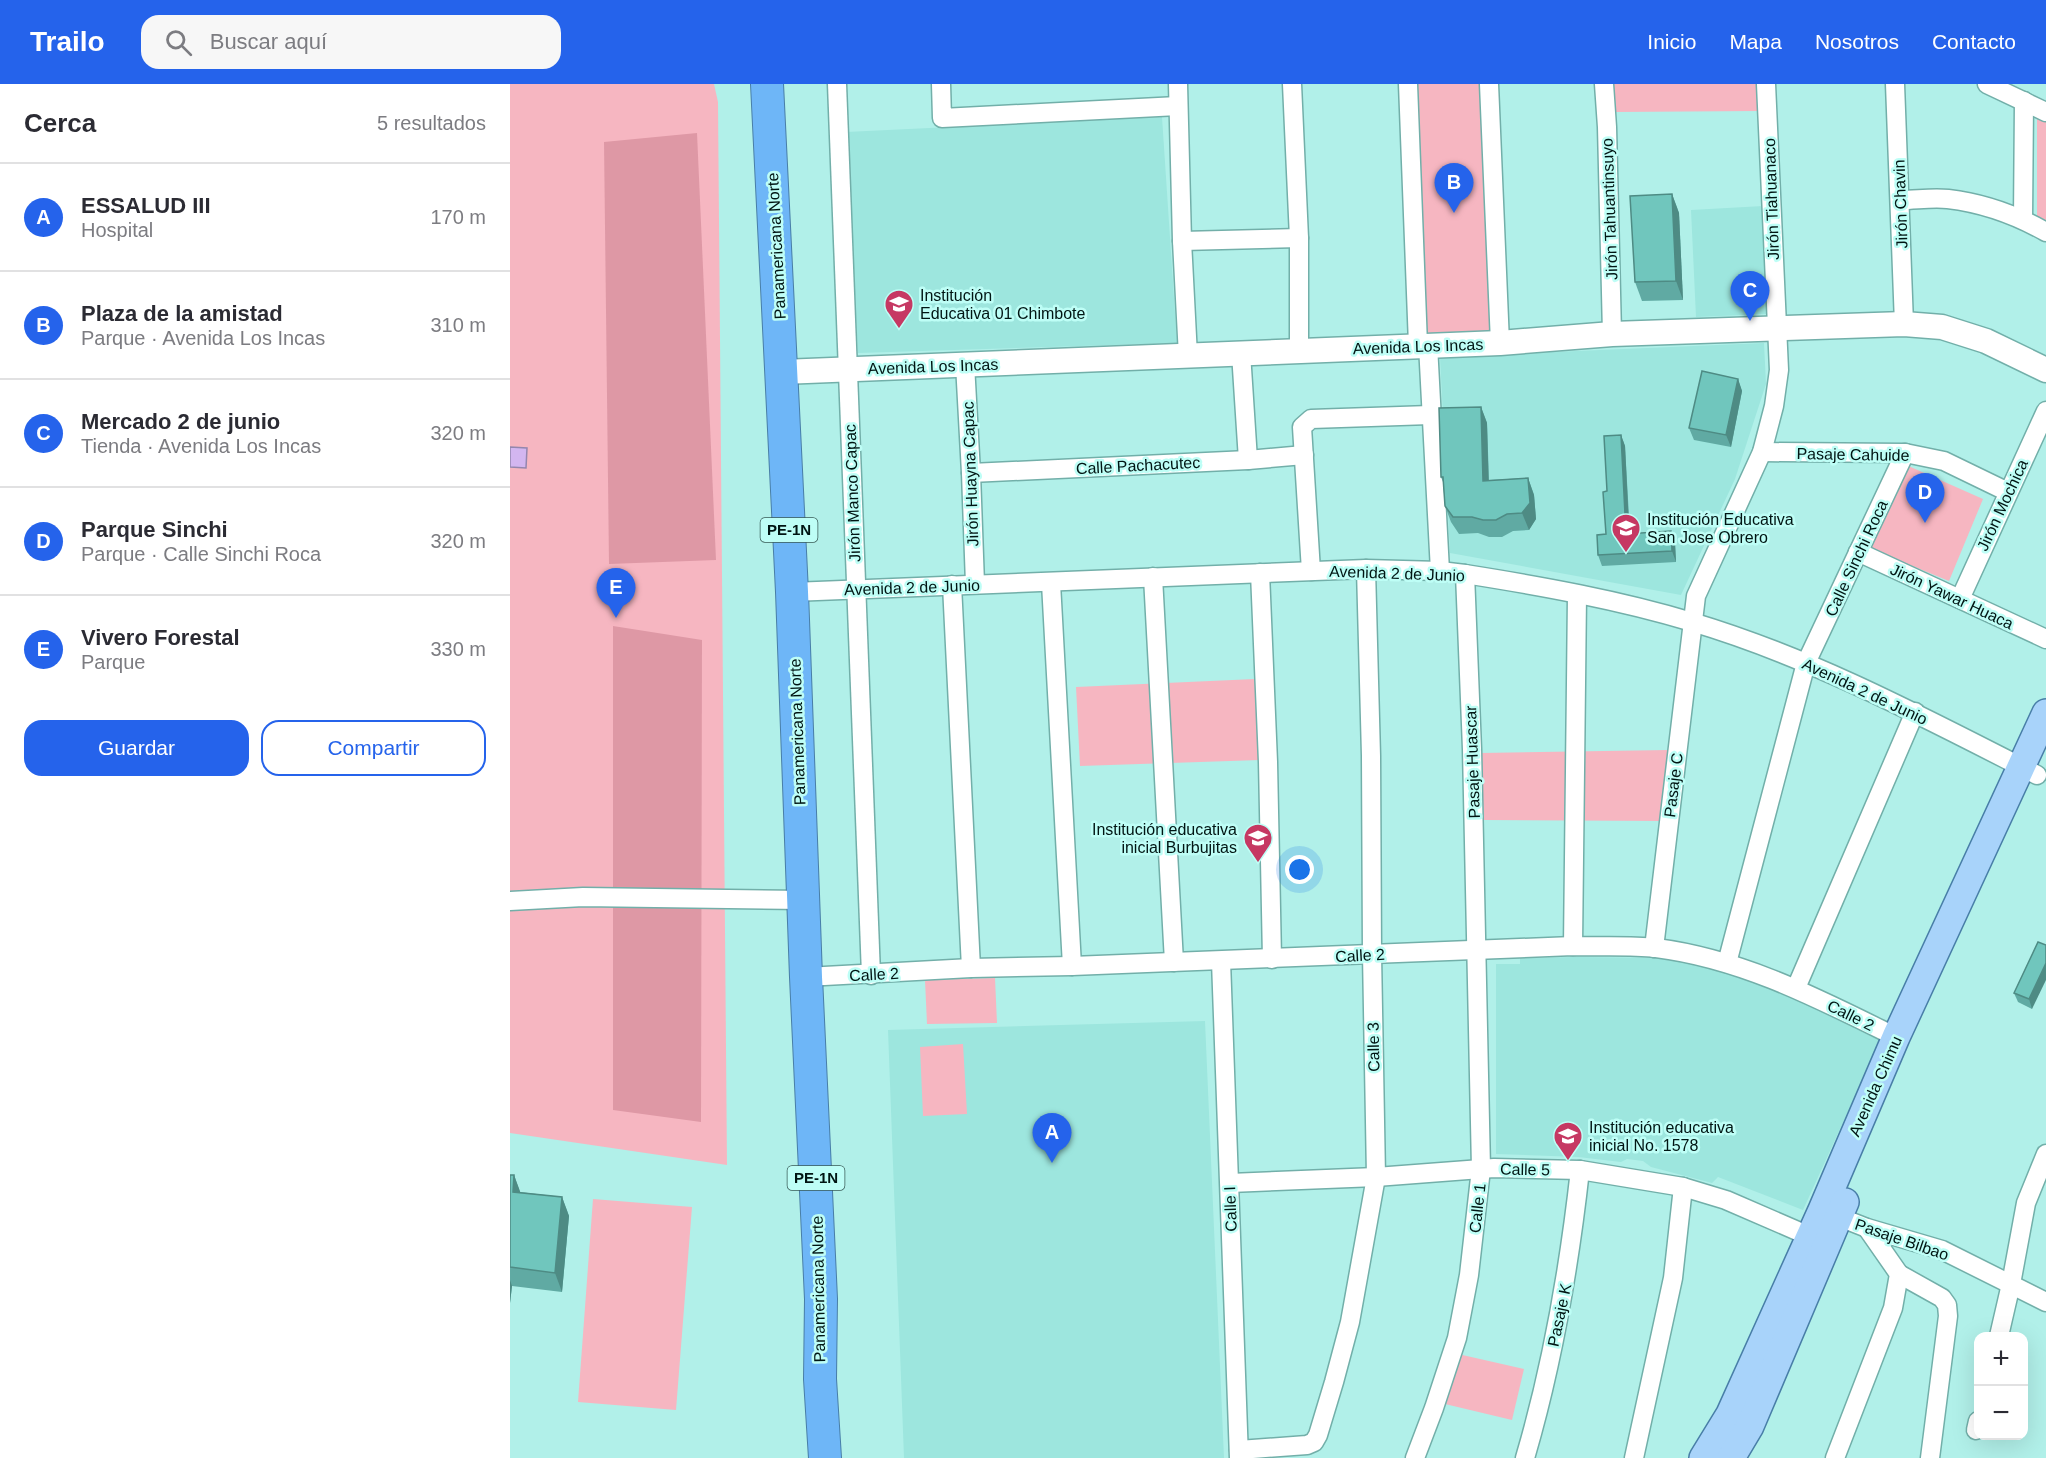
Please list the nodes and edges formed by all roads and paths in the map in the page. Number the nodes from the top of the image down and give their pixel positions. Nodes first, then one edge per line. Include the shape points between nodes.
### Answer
1 (767, 84) edge
2 (837, 84) edge
3 (941, 84) edge
4 (1178, 84) edge
5 (1293, 84) edge
6 (1408, 84) edge
7 (1489, 84) edge
8 (1604, 84) edge
9 (1766, 84) edge
10 (1895, 84) edge
11 (1987, 84) edge
12 (2024, 101) junction
13 (1178, 106) junction
14 (2046, 111) edge
15 (1900, 200) junction
16 (2023, 219) junction
17 (2046, 232) edge
18 (1299, 238) junction
19 (1182, 242) junction
20 (1904, 324) junction
21 (1776, 330) junction
22 (1612, 334) junction
23 (1500, 343) junction
24 (1423, 345) junction
25 (1299, 351) junction
26 (1241, 353) junction
27 (1188, 356) junction
28 (965, 364) junction
29 (847, 369) junction
30 (2046, 370) edge
31 (782, 372) junction
32 (2046, 411) edge
33 (1431, 415) junction
34 (1762, 452) junction
35 (1905, 453) junction
36 (1304, 455) junction
37 (1248, 460) junction
38 (971, 473) junction
39 (2007, 492) junction
40 (1858, 552) junction
41 (1366, 569) junction
42 (1311, 571) junction
43 (1440, 571) junction
44 (1260, 573) junction
45 (1465, 574) junction
46 (1153, 577) junction
47 (1051, 583) junction
48 (975, 584) junction
49 (952, 585) junction
50 (856, 589) junction
51 (792, 592) junction
52 (1577, 595) junction
53 (1960, 599) junction
54 (1692, 621) junction
55 (2046, 639) edge
56 (1806, 663) junction
57 (1915, 712) junction
58 (2046, 713) edge
59 (2035, 766) edge
60 (803, 900) junction
61 (510, 901) edge
62 (1573, 946) junction
63 (1654, 948) junction
64 (1476, 950) junction
65 (1372, 954) junction
66 (1272, 959) junction
67 (1221, 961) junction
68 (1174, 962) junction
69 (1727, 963) junction
70 (1072, 966) junction
71 (972, 968) junction
72 (871, 975) junction
73 (806, 977) junction
74 (1796, 988) junction
75 (1896, 1037) junction
76 (2046, 1154) edge
77 (1481, 1169) junction
78 (1580, 1170) junction
79 (1376, 1177) junction
80 (1230, 1183) junction
81 (1683, 1187) junction
82 (1830, 1213) junction
83 (1868, 1228) junction
84 (1809, 1236) junction
85 (1899, 1274) junction
86 (2011, 1284) junction
87 (2046, 1302) edge
88 (2000, 1332) edge
89 (820, 1380) junction
90 (1239, 1454) edge
91 (803, 1458) edge
92 (825, 1458) edge
93 (1415, 1458) edge
94 (1525, 1458) edge
95 (1634, 1458) edge
96 (1703, 1458) edge
97 (1731, 1458) edge
98 (1835, 1458) edge
99 (1930, 1458) edge

1 - 31 highway, Panamericana Norte / PE-1N
2 - 29 street, Jirón Manco Capac
3 - 13 street via 942,118
4 - 13 street
5 - 18 street
6 - 24 street
7 - 23 street
8 - 22 street, Jirón Tahuantinsuyo
9 - 21 street, Jirón Tiahuanaco
10 - 15 street, Jirón Chavin
11 - 12 street
12 - 14 street
12 - 16 street
13 - 19 street
15 - 16 street via 1946,198
15 - 20 street, Jirón Chavin
16 - 17 street
18 - 19 street
18 - 25 street
19 - 27 street
20 - 21 street, Avenida Los Incas
20 - 30 street, Avenida Los Incas via 1942,327 1986,341
21 - 22 street, Avenida Los Incas
21 - 34 street, Jirón Tiahuanaco via 1779,370
22 - 23 street, Avenida Los Incas
23 - 24 street, Avenida Los Incas
24 - 25 street, Avenida Los Incas
24 - 33 street
25 - 26 street, Avenida Los Incas
26 - 27 street, Avenida Los Incas
26 - 37 street
27 - 28 street, Avenida Los Incas
28 - 29 street, Avenida Los Incas
28 - 38 street, Jirón Huayna Capac
29 - 31 street, Avenida Los Incas
29 - 50 street, Jirón Manco Capac
31 - 51 highway, Panamericana Norte / PE-1N
32 - 39 street, Jirón Mochica
33 - 36 street via 1311,419 1302,427
33 - 43 street
34 - 35 street, Pasaje Cahuide
34 - 54 street, Jirón Tiahuanaco via 1696,596
35 - 39 street, Pasaje Cahuide via 1944,462
35 - 40 street, Calle Sinchi Roca
36 - 37 street, Calle Pachacutec
36 - 42 street
37 - 38 street, Calle Pachacutec
38 - 48 street, Jirón Huayna Capac
39 - 53 street, Jirón Mochica
40 - 53 street, Jirón Yawar Huaca
40 - 56 street, Calle Sinchi Roca
41 - 42 street, Avenida 2 de Junio
41 - 43 street, Avenida 2 de Junio
41 - 65 street, Calle 3
42 - 44 street, Avenida 2 de Junio
43 - 45 street, Avenida 2 de Junio
44 - 46 street, Avenida 2 de Junio
44 - 66 street
45 - 52 street, Avenida 2 de Junio
45 - 64 street, Pasaje Huascar
46 - 47 street, Avenida 2 de Junio
46 - 68 street
47 - 48 street, Avenida 2 de Junio
47 - 70 street
48 - 49 street, Avenida 2 de Junio
49 - 50 street, Avenida 2 de Junio
49 - 71 street
50 - 51 street, Avenida 2 de Junio
50 - 72 street, Jirón Manco Capac
51 - 60 highway, Panamericana Norte / PE-1N
52 - 54 street, Avenida 2 de Junio
52 - 62 street
53 - 55 street, Jirón Yawar Huaca
54 - 56 street, Avenida 2 de Junio
54 - 63 street, Pasaje C
56 - 57 street, Avenida 2 de Junio
56 - 69 street, Calle Sinchi Roca
57 - 59 street, Avenida 2 de Junio
57 - 74 street
58 - 59 main road, Avenida Chimu
59 - 75 main road, Avenida Chimu
59 - 82 main road, Avenida Chimu via 1911,1044
60 - 61 street via 583,897
60 - 73 highway, Panamericana Norte / PE-1N
62 - 63 street, Calle 2
62 - 64 street, Calle 2
63 - 69 street, Calle 2
64 - 65 street, Calle 2
64 - 77 street, Calle 1
65 - 66 street, Calle 2
65 - 79 street, Calle 3
66 - 67 street, Calle 2
67 - 68 street, Calle 2
67 - 80 street, Calle I
68 - 70 street, Calle 2
69 - 74 street, Calle 2
70 - 71 street, Calle 2
71 - 72 street, Calle 2
72 - 73 street, Calle 2
73 - 89 highway, Panamericana Norte / PE-1N via 821,1299
74 - 75 street, Calle 2
75 - 82 main road, Avenida Chimu
76 - 86 street via 2026,1203
77 - 78 street, Calle 5
77 - 79 street, Calle 5
77 - 93 street, Calle 1 via 1469,1275 1457,1338
78 - 81 street, Calle 5
78 - 94 street, Pasaje K via 1564,1291
79 - 80 street, Calle 5
79 - 90 street, Calle 3 via 1350,1322 1318,1435 1307,1445
80 - 90 street, Calle I
81 - 84 street, Calle 5 via 1726,1200
81 - 95 street via 1672,1278
82 - 83 street, Pasaje Bilbao
82 - 84 main road, Avenida Chimu
82 - 97 main road, Avenida Chimu via 1750,1426
83 - 85 street
83 - 86 street, Pasaje Bilbao via 1942,1250
84 - 96 main road, Avenida Chimu via 1730,1414
85 - 98 street via 1893,1308
85 - 99 street via 1942,1298 1947,1305
86 - 87 street, Pasaje Bilbao
86 - 88 street
89 - 91 highway, Panamericana Norte / PE-1N
89 - 92 highway, Panamericana Norte / PE-1N

